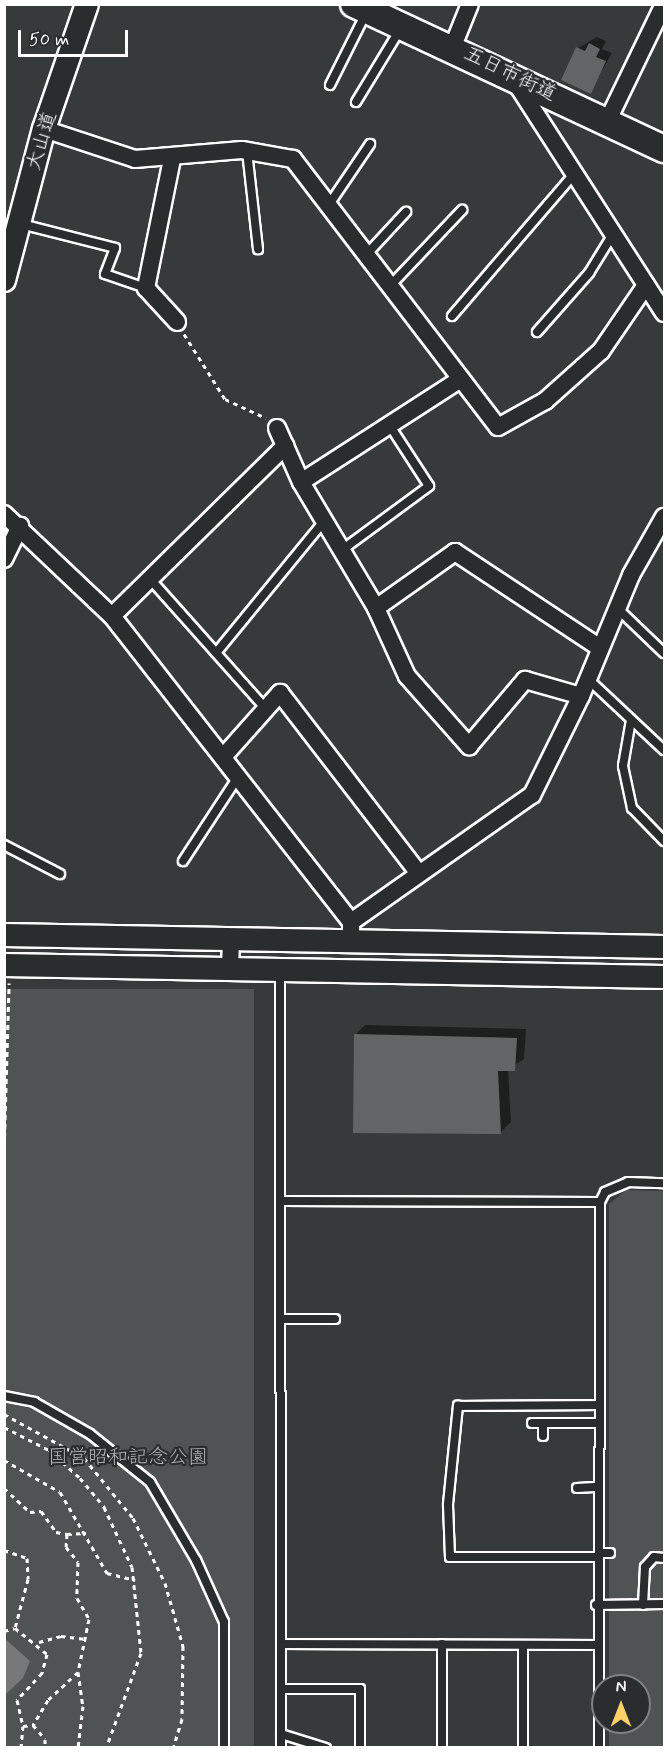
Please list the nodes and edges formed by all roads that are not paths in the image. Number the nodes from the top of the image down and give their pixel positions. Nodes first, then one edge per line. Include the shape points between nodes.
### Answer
1 (87, 4) edge
2 (470, 4) edge
3 (664, 4) edge
4 (360, 7) edge
5 (403, 24) junction
6 (453, 46) junction
7 (510, 74) junction
8 (330, 85) dead end
9 (356, 102) dead end
10 (607, 122) junction
11 (44, 129) junction
12 (370, 144) dead end
13 (664, 148) edge
14 (248, 151) junction
15 (172, 159) junction
16 (574, 174) junction
17 (328, 206) junction
18 (462, 210) dead end
19 (406, 212) dead end
20 (14, 217) edge
21 (613, 234) junction
22 (258, 249) dead end
23 (366, 256) junction
24 (4, 280) edge
25 (646, 285) junction
26 (390, 286) junction
27 (146, 288) junction
28 (664, 313) edge
29 (452, 316) dead end
30 (177, 322) road end
31 (537, 332) dead end
32 (461, 379) junction
33 (390, 426) junction
34 (277, 428) road end
35 (285, 446) junction
36 (301, 482) junction
37 (4, 514) edge
38 (664, 517) edge
39 (324, 521) junction
40 (20, 526) junction
41 (342, 550) junction
42 (4, 559) edge
43 (151, 580) junction
44 (376, 608) junction
45 (617, 608) junction
46 (112, 616) junction
47 (600, 648) junction
48 (216, 653) junction
49 (664, 653) edge
50 (588, 678) junction
51 (581, 696) junction
52 (266, 709) junction
53 (631, 720) junction
54 (664, 750) edge
55 (223, 757) junction
56 (238, 776) junction
57 (664, 841) edge
58 (4, 845) edge
59 (183, 861) dead end
60 (418, 872) junction
61 (60, 874) dead end
62 (351, 932) junction
63 (4, 935) edge
64 (231, 939) junction
65 (664, 947) edge
66 (7, 965) edge
67 (230, 968) junction
68 (280, 969) junction
69 (664, 977) edge
70 (664, 1183) edge
71 (281, 1201) junction
72 (600, 1203) junction
73 (281, 1319) junction
74 (335, 1319) dead end
75 (4, 1396) edge
76 (599, 1405) junction
77 (532, 1423) dead end
78 (543, 1423) junction
79 (599, 1423) junction
80 (543, 1436) dead end
81 (599, 1487) junction
82 (577, 1488) dead end
83 (610, 1553) dead end
84 (599, 1555) junction
85 (664, 1557) edge
86 (664, 1604) edge
87 (596, 1605) junction
88 (643, 1605) junction
89 (281, 1644) junction
90 (442, 1644) junction
91 (523, 1645) junction
92 (597, 1645) junction
93 (281, 1689) junction
94 (281, 1734) junction
95 (224, 1748) edge
96 (280, 1748) edge
97 (326, 1748) edge
98 (360, 1748) edge
99 (442, 1748) edge
100 (523, 1748) edge
101 (599, 1748) edge

1 - 11 street, 大山道
2 - 6 street
3 - 10 street
4 - 5 main road, 五日市街道
4 - 8 lane
5 - 6 main road, 五日市街道
5 - 9 lane
6 - 7 main road, 五日市街道
7 - 10 main road, 五日市街道
7 - 16 street
10 - 13 main road, 五日市街道
11 - 15 street via 135,159
11 - 20 street, 大山道
12 - 17 lane
14 - 15 street
14 - 17 street via 293,159
14 - 22 lane
15 - 27 street
16 - 21 street
16 - 29 lane
17 - 23 street
18 - 26 lane
19 - 23 lane
20 - 24 street, 大山道
20 - 27 lane via 115,248 105,274
21 - 25 street
21 - 31 lane via 588,273
23 - 26 street
25 - 28 street
25 - 32 street via 601,351 545,401 498,427
26 - 32 street
27 - 30 street
32 - 33 street
33 - 36 street
33 - 41 lane via 429,486
34 - 35 street
35 - 36 street
35 - 43 street
36 - 39 street
37 - 40 street
38 - 45 street
39 - 41 street
39 - 48 lane
40 - 42 street
40 - 46 street
41 - 44 street
43 - 46 street
43 - 48 lane
44 - 47 street via 455,552
44 - 51 street via 407,676 469,746 525,680
45 - 47 street
45 - 49 lane
46 - 55 street
47 - 50 street
48 - 52 lane
50 - 51 street
50 - 53 lane
51 - 60 street via 532,795
52 - 55 street
52 - 60 street via 280,693
53 - 54 lane
53 - 57 lane via 623,766 632,808
55 - 56 street
56 - 59 lane
56 - 62 street
58 - 61 lane
60 - 62 street
62 - 64 street
62 - 65 street
63 - 64 street
64 - 67 street
66 - 67 street
67 - 68 street
68 - 69 street
68 - 71 lane
70 - 72 lane via 628,1182 605,1192
71 - 72 lane
71 - 73 lane
72 - 76 lane
73 - 74 lane
73 - 89 lane
75 - 95 lane via 34,1402 90,1434 150,1482 196,1560 224,1622
76 - 79 lane
76 - 84 lane via 458,1406 448,1504 450,1557
77 - 78 lane
78 - 79 lane
78 - 80 lane
79 - 81 lane
81 - 82 lane
81 - 84 lane
83 - 84 lane
84 - 87 lane
85 - 88 lane via 654,1557 645,1567
86 - 88 lane
87 - 88 lane
87 - 92 lane
89 - 90 lane
89 - 93 lane
90 - 91 lane
90 - 99 lane
91 - 92 lane
91 - 100 lane
92 - 101 lane
93 - 94 lane
93 - 98 lane via 360,1689
94 - 96 lane
94 - 97 lane

